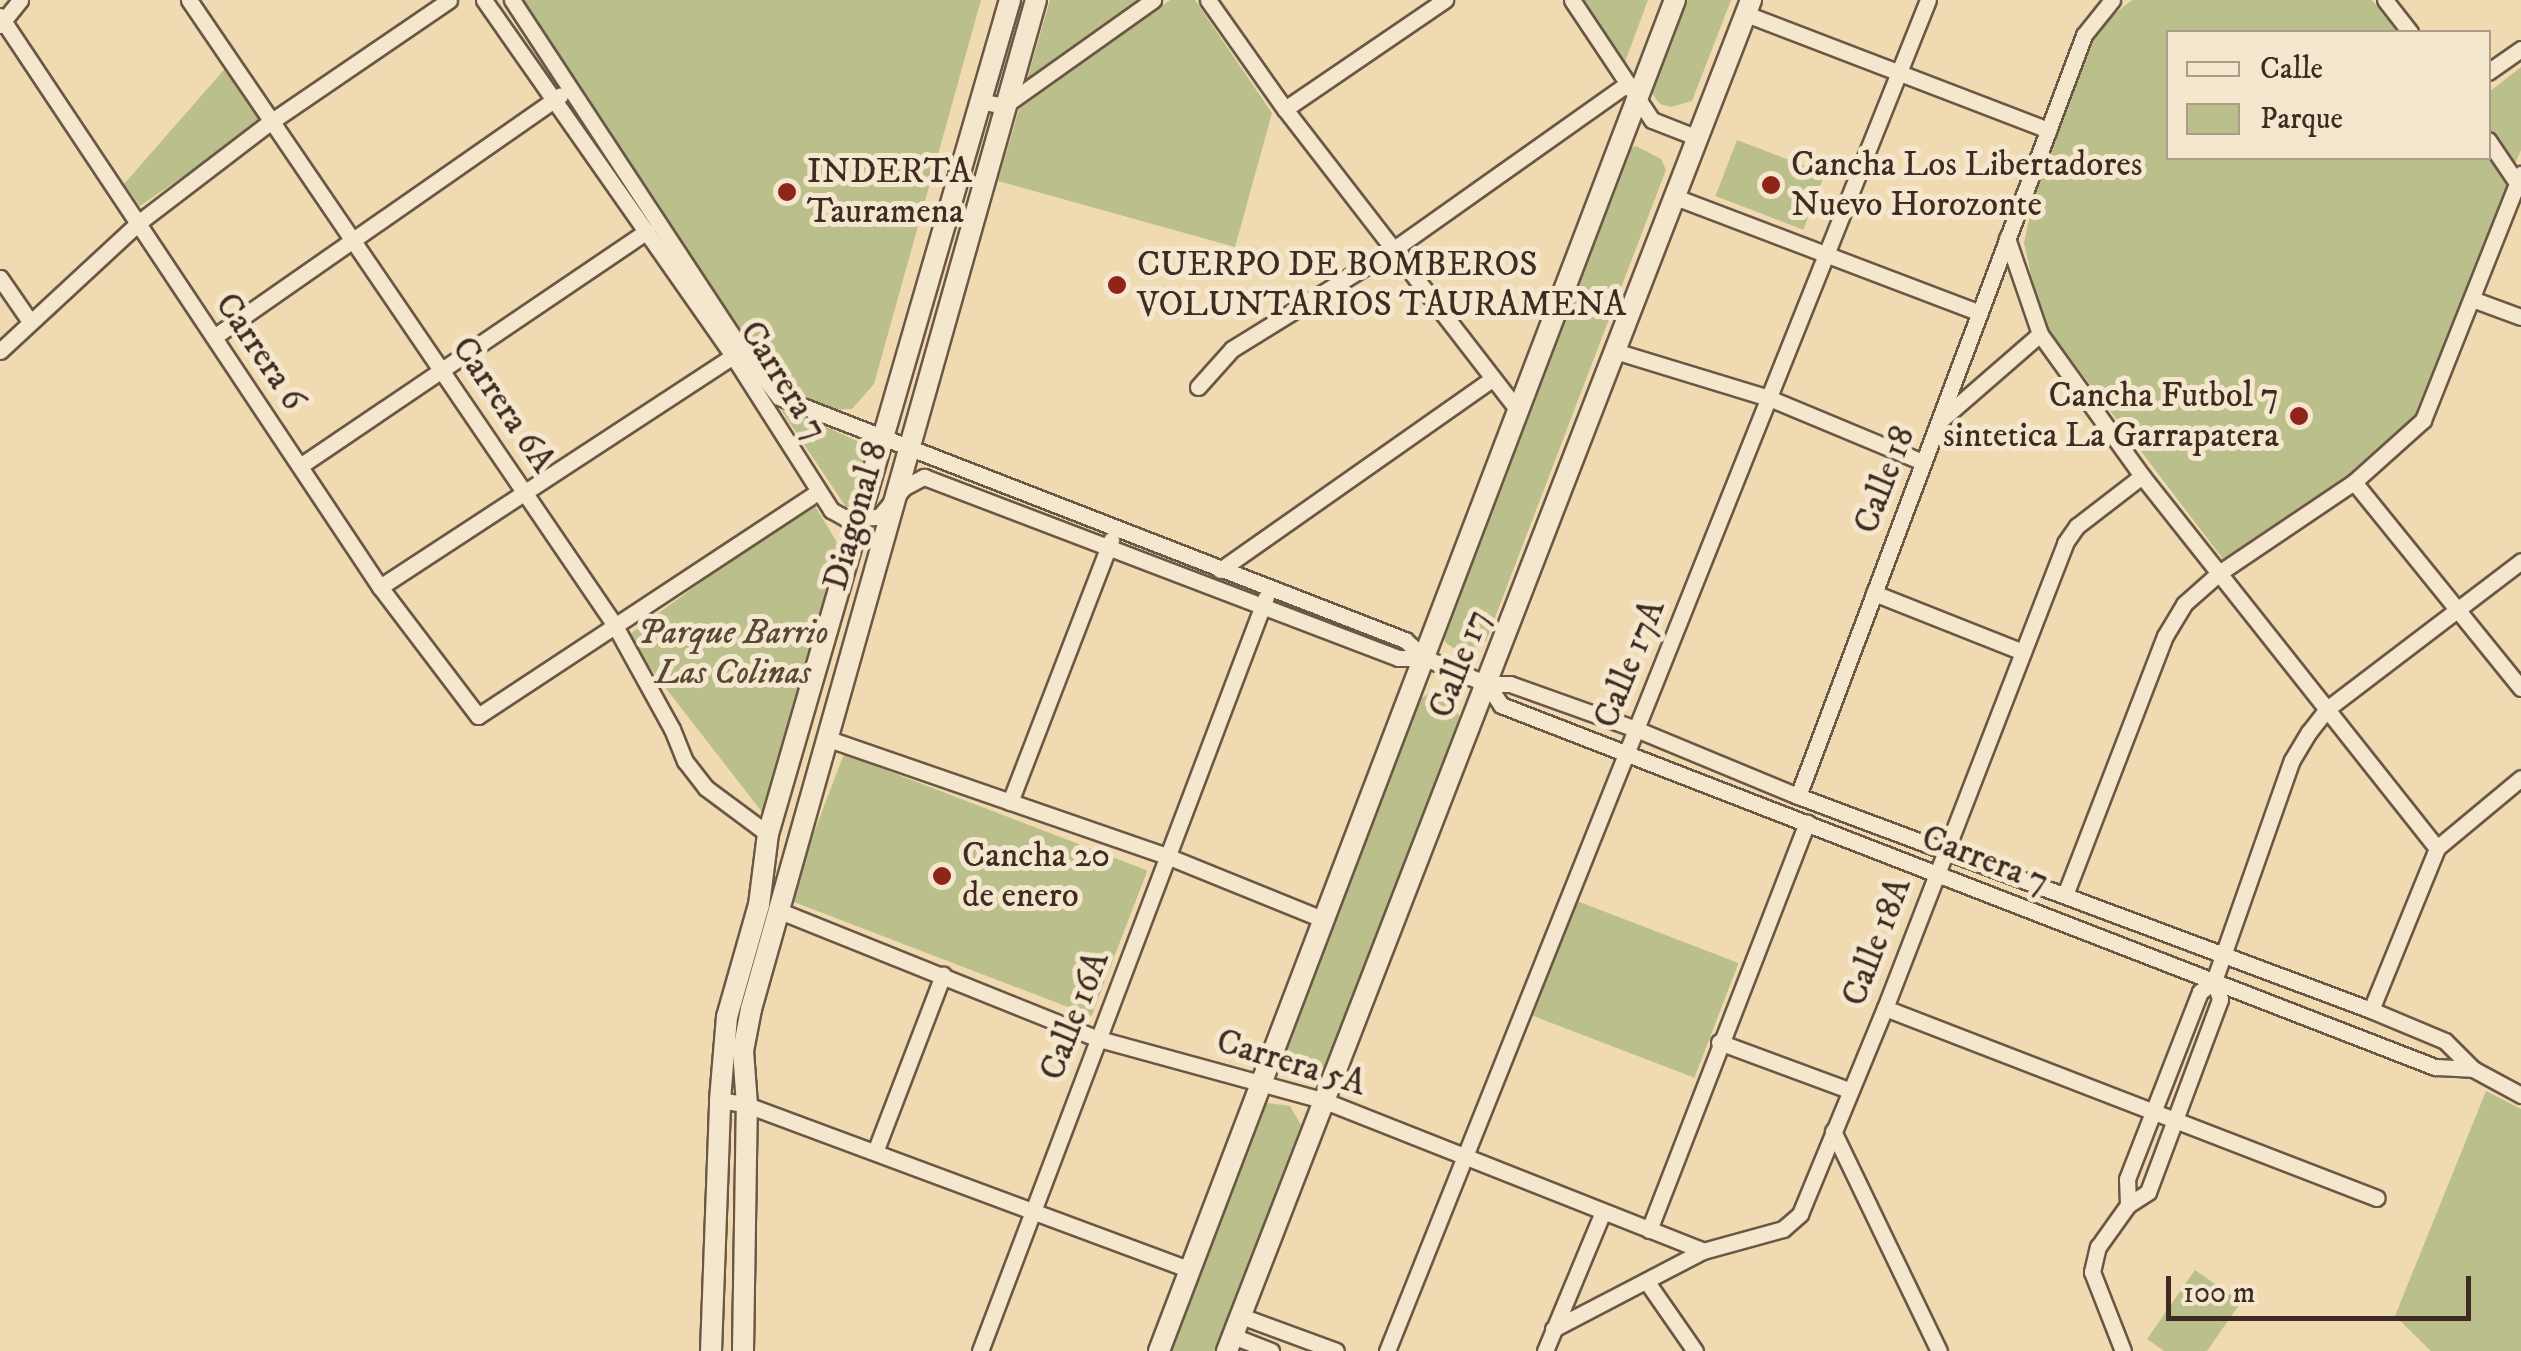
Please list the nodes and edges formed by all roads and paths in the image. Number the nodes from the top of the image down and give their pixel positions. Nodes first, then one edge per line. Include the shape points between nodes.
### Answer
1 (20, 0) edge
2 (449, 0) edge
3 (484, 0) edge
4 (512, 0) edge
5 (1010, 0) edge
6 (1036, 0) edge
7 (1153, 0) edge
8 (1208, 0) edge
9 (1445, 0) edge
10 (1572, 0) edge
11 (1675, 0) edge
12 (1928, 0) edge
13 (2112, 0) edge
14 (2385, 0) edge
15 (193, 1) edge
16 (1748, 7) edge
17 (1, 21) edge
18 (2408, 30) edge
19 (2521, 49) edge
20 (2491, 70) edge
21 (1900, 72) junction
22 (572, 88) junction
23 (1632, 92) junction
24 (980, 101) junction
25 (552, 102) junction
26 (1004, 106) junction
27 (1285, 109) junction
28 (269, 122) junction
29 (2048, 130) junction
30 (1698, 138) junction
31 (2491, 144) edge
32 (2519, 179) edge
33 (1675, 197) junction
34 (138, 223) junction
35 (647, 231) junction
36 (2007, 238) junction
37 (354, 240) junction
38 (1394, 249) junction
39 (1826, 255) junction
40 (0, 278) edge
41 (2472, 299) junction
42 (1980, 312) junction
43 (2521, 318) edge
44 (29, 320) junction
45 (2040, 334) junction
46 (214, 338) junction
47 (1615, 350) junction
48 (0, 351) edge
49 (738, 353) junction
50 (443, 369) junction
51 (1492, 379) junction
52 (1198, 386) dead end
53 (1769, 398) junction
54 (1518, 410) junction
55 (1938, 423) junction
56 (886, 438) junction
57 (911, 445) junction
58 (1924, 462) junction
59 (300, 466) junction
60 (2142, 476) junction
61 (2354, 482) junction
62 (526, 491) junction
63 (818, 492) junction
64 (894, 503) junction
65 (862, 522) junction
66 (1111, 538) junction
67 (2521, 561) edge
68 (1220, 570) junction
69 (2219, 573) junction
70 (380, 586) junction
71 (1269, 589) junction
72 (1874, 594) junction
73 (1262, 606) junction
74 (2456, 608) junction
75 (614, 624) junction
76 (2024, 652) junction
77 (1425, 658) junction
78 (1487, 684) junction
79 (2521, 688) edge
80 (2327, 709) junction
81 (1636, 729) junction
82 (826, 738) junction
83 (1626, 754) junction
84 (2521, 778) edge
85 (1798, 796) junction
86 (1010, 802) junction
87 (1807, 824) junction
88 (768, 834) junction
89 (2437, 848) junction
90 (1945, 852) junction
91 (1167, 856) junction
92 (1936, 874) junction
93 (2066, 895) junction
94 (780, 912) junction
95 (1325, 920) junction
96 (2223, 954) junction
97 (943, 974) junction
98 (2214, 981) junction
99 (1886, 1008) junction
100 (2371, 1010) junction
101 (1098, 1039) junction
102 (1719, 1042) junction
103 (2473, 1069) junction
104 (1262, 1084) junction
105 (1849, 1090) junction
106 (2521, 1095) edge
107 (720, 1100) junction
108 (1325, 1101) junction
109 (747, 1104) junction
110 (2153, 1112) junction
111 (2174, 1120) junction
112 (1833, 1131) junction
113 (875, 1152) junction
114 (1464, 1157) junction
115 (2377, 1198) dead end
116 (2125, 1208) junction
117 (1033, 1211) junction
118 (1603, 1212) junction
119 (1649, 1230) junction
120 (1703, 1251) junction
121 (1190, 1270) junction
122 (1647, 1282) junction
123 (1553, 1328) junction
124 (1234, 1334) edge
125 (711, 1351) edge
126 (743, 1351) edge
127 (980, 1351) edge
128 (1159, 1351) edge
129 (1271, 1351) edge
130 (1336, 1351) edge
131 (1386, 1351) edge
132 (1544, 1351) edge
133 (1695, 1351) edge
134 (1939, 1351) edge
135 (2123, 1351) edge

1 - 17 street
2 - 28 street
3 - 25 street, Carrera 7
4 - 22 street, Carrera 7
5 - 24 street, Diagonal 8
6 - 26 street, Diagonal 8
7 - 26 street
8 - 27 street
9 - 27 street
10 - 23 street
11 - 23 street, Calle 17
12 - 21 street, Calle 17A
13 - 29 street, Calle 18 via 2094,18
14 - 18 street
15 - 28 street, Carrera 6A
16 - 21 street
16 - 30 street, Calle 17
17 - 34 street, Carrera 6
19 - 20 street
21 - 29 street
21 - 39 street, Calle 17A
22 - 25 street
22 - 49 street, Carrera 7
23 - 30 street via 1652,120
23 - 38 street
23 - 54 street, Calle 17
24 - 26 street
24 - 56 street, Diagonal 8
25 - 35 street, Carrera 7
25 - 37 street
26 - 57 street, Diagonal 8
27 - 38 street
28 - 34 street
28 - 37 street, Carrera 6A
29 - 36 street, Calle 18
30 - 33 street, Calle 17
31 - 32 street
32 - 41 street
33 - 39 street
33 - 47 street, Calle 17
34 - 44 street
34 - 46 street, Carrera 6
35 - 49 street, Carrera 7
35 - 50 street
36 - 42 street, Calle 18
36 - 45 street
37 - 46 street
37 - 50 street, Carrera 6A
38 - 51 street
38 - 52 street via 1220,360
39 - 42 street
39 - 53 street, Calle 17A
40 - 44 street
41 - 43 street
41 - 61 street via 2422,420
42 - 55 street, Calle 18
44 - 48 street
45 - 55 street
45 - 60 street
46 - 59 street, Carrera 6
47 - 53 street
47 - 78 street, Calle 17
49 - 56 street, Carrera 7 via 779,396
49 - 62 street
49 - 63 street, Carrera 7
50 - 59 street
50 - 62 street, Carrera 6A
51 - 54 street
51 - 68 street
53 - 58 street
53 - 81 street, Calle 17A
54 - 77 street, Calle 17
55 - 58 street, Calle 18
56 - 57 street, Carrera 7
56 - 65 street, Diagonal 8
57 - 64 street, Diagonal 8
57 - 66 street, Carrera 7
58 - 72 street, Calle 18
59 - 70 street, Carrera 6
60 - 69 street
60 - 76 street, Calle 18A via 2065,543
61 - 69 street
61 - 74 street
62 - 70 street
62 - 75 street, Carrera 6A
63 - 65 street, Carrera 7 via 831,510
63 - 75 street
64 - 65 street, Carrera 7
64 - 66 street, Carrera 7 via 903,488 924,477
64 - 82 street, Diagonal 8
65 - 88 street, Diagonal 8
66 - 68 street, Carrera 7
66 - 73 street, Carrera 7
66 - 86 street
67 - 74 street
68 - 71 street, Carrera 7
69 - 80 street
69 - 93 street via 2184,604 2165,636
70 - 75 street, Carrera 6 via 478,716
71 - 73 street, Calle 16A
71 - 77 street, Carrera 7 via 1405,640
72 - 76 street
72 - 85 street, Calle 18
73 - 77 street, Carrera 7 via 1398,658
73 - 91 street, Calle 16A
74 - 79 street
74 - 80 street
75 - 88 street, Carrera 6A via 685,761 706,788
76 - 90 street, Calle 18A
77 - 78 street, Carrera 7
77 - 95 street, Calle 17
78 - 81 street, Carrera 7 via 1510,684
78 - 83 street, Carrera 7 via 1501,705
78 - 108 street, Calle 17
80 - 89 street
80 - 96 street via 2292,760
81 - 83 street, Calle 17A
81 - 85 street, Carrera 7
82 - 86 street
82 - 94 street, Diagonal 8
83 - 87 street, Carrera 7
83 - 114 street, Calle 17A
84 - 89 street
85 - 90 street, Carrera 7
86 - 91 street
87 - 92 street, Carrera 7
87 - 102 street
88 - 107 street, Diagonal 8 via 759,905 727,1017
89 - 100 street
90 - 92 street, Calle 18A
90 - 93 street, Carrera 7
91 - 95 street
91 - 101 street, Calle 16A
92 - 98 street, Carrera 7
92 - 99 street, Calle 18A
93 - 96 street, Carrera 7
94 - 97 street, Carrera 5A
94 - 109 street, Diagonal 8 via 743,1051
95 - 104 street, Calle 17
96 - 98 street
96 - 100 street, Carrera 7
97 - 101 street, Carrera 5A
97 - 113 street
98 - 103 street, Carrera 7 via 2435,1067
98 - 110 street via 2200,992
98 - 111 street via 2220,999
99 - 105 street, Calle 18A
99 - 110 street
100 - 103 street, Carrera 7 via 2445,1041
101 - 104 street, Carrera 5A
101 - 117 street, Calle 16A
102 - 105 street
102 - 119 street
103 - 106 street, Carrera 7
104 - 108 street, Carrera 5A
104 - 121 street, Calle 17
105 - 112 street, Calle 18A
107 - 109 street
107 - 125 street, Diagonal 8
108 - 114 street, Carrera 5A
108 - 124 street, Calle 17
109 - 113 street
109 - 126 street, Diagonal 8
110 - 111 street
110 - 116 street via 2127,1180
111 - 115 street
111 - 116 street via 2148,1192
112 - 120 street, Calle 18A via 1800,1214 1784,1228
112 - 134 street
113 - 117 street
114 - 118 street, Carrera 5A
114 - 131 street, Calle 17A
116 - 135 street via 2098,1247 2092,1272
117 - 121 street
117 - 127 street, Calle 16A
118 - 119 street, Carrera 5A
118 - 123 street
119 - 120 street, Carrera 5A
120 - 122 street
121 - 128 street, Calle 17
122 - 123 street
122 - 133 street
123 - 132 street
124 - 129 street
124 - 130 street

